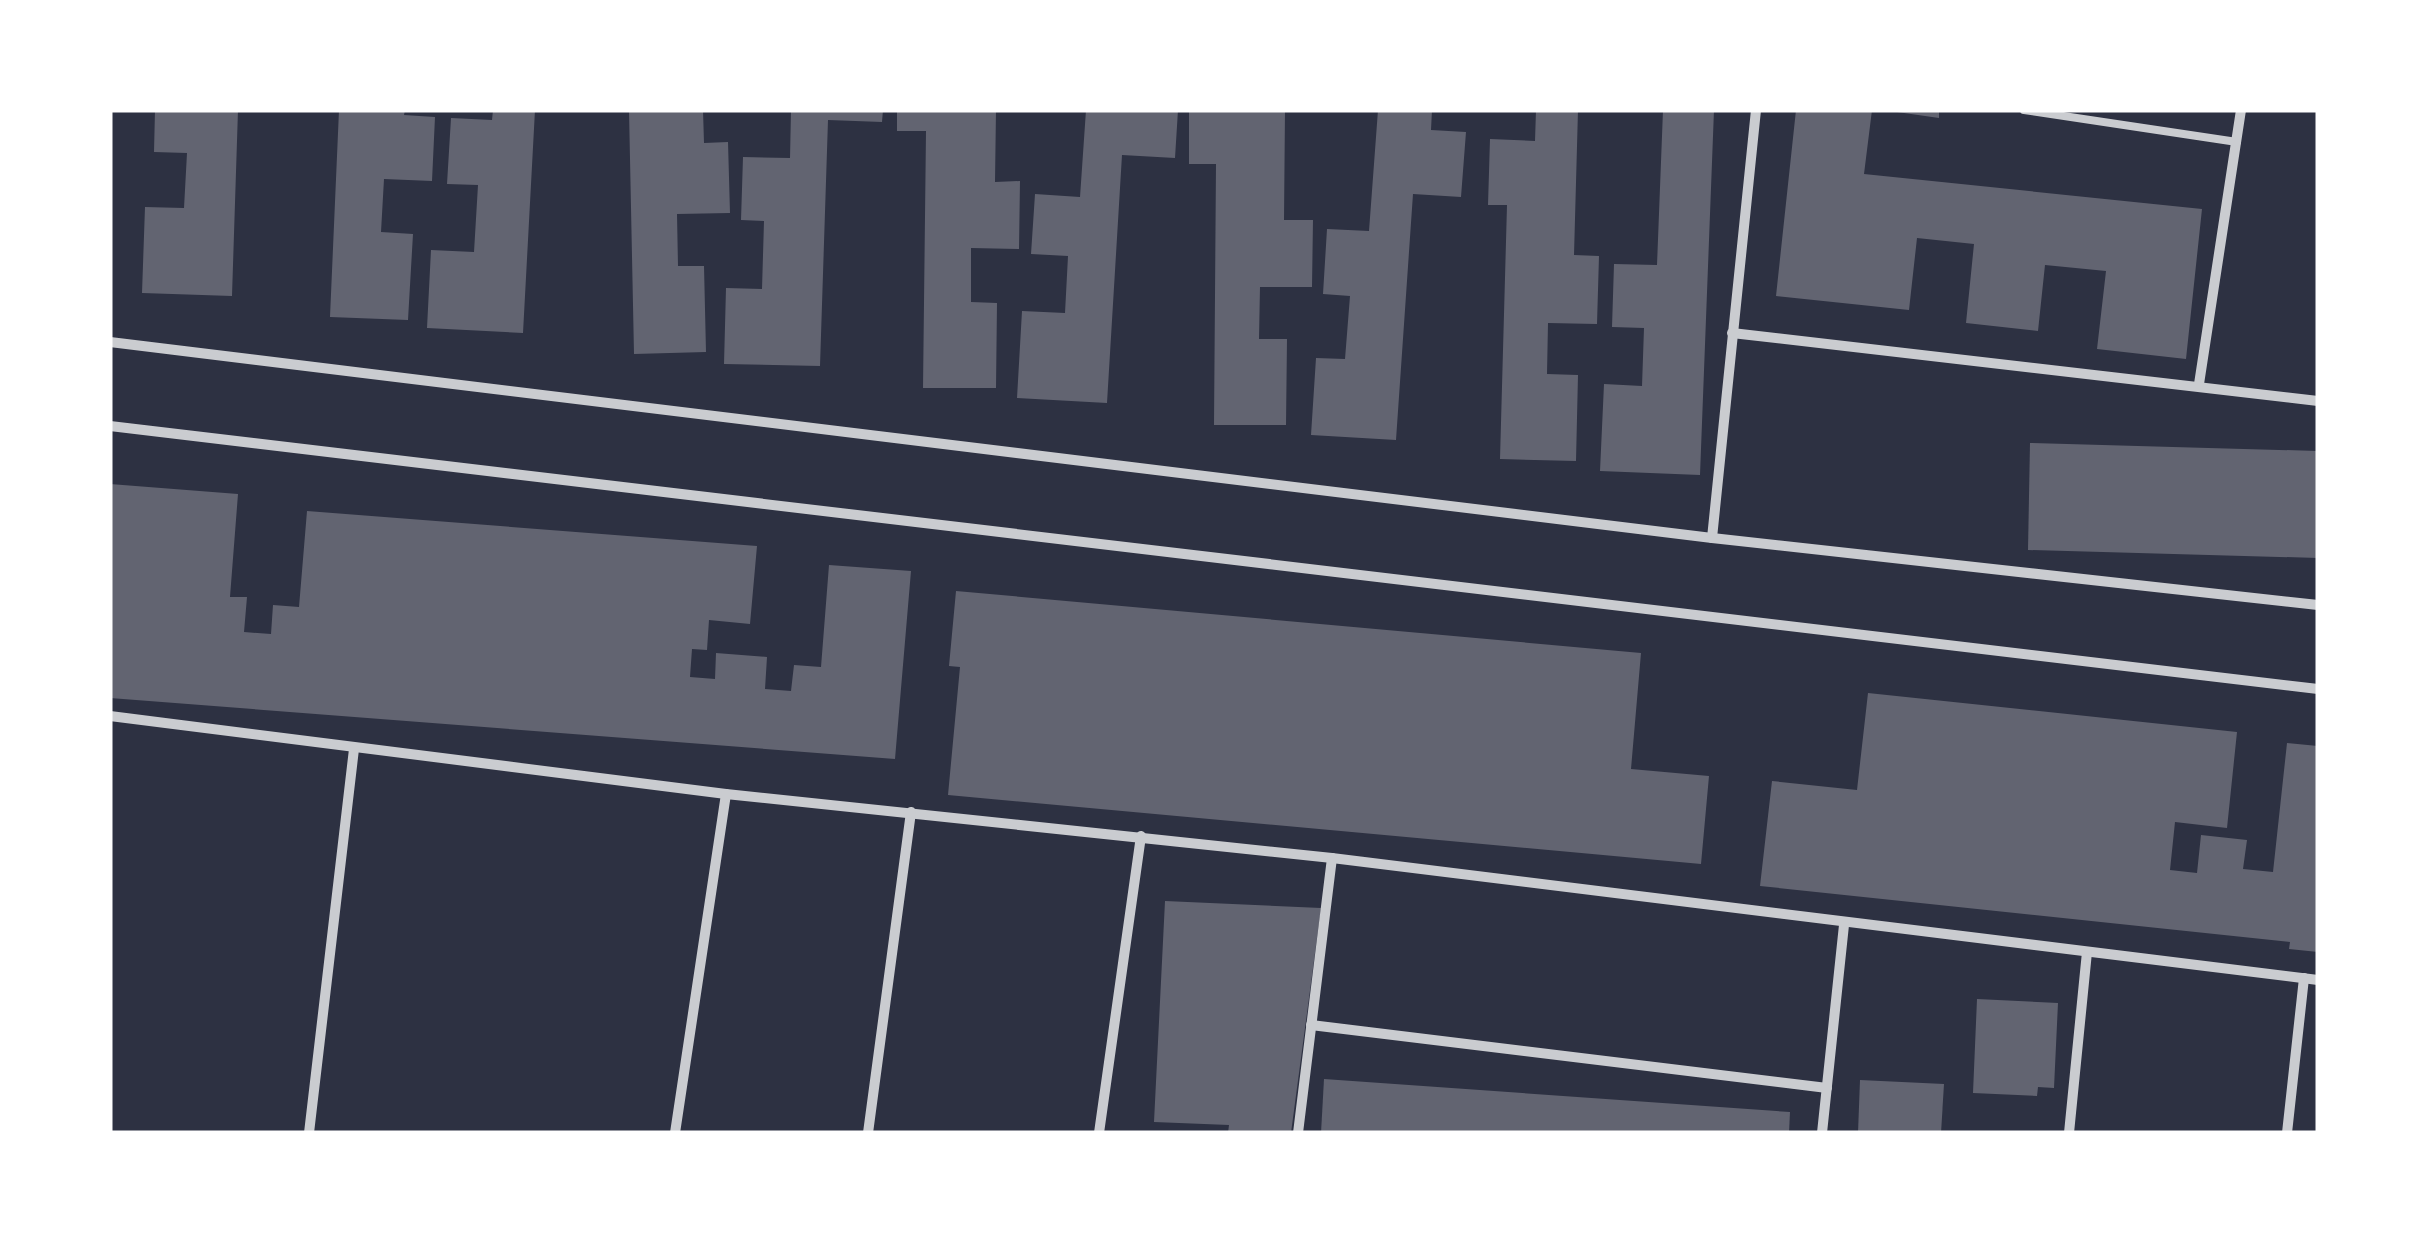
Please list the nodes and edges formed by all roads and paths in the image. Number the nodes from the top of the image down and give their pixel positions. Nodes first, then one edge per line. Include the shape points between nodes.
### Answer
1 (1756, 110) edge
2 (2024, 110) edge
3 (2241, 110) edge
4 (2236, 142) junction
5 (1732, 333) junction
6 (110, 342) edge
7 (2199, 384) junction
8 (2318, 401) edge
9 (110, 426) edge
10 (1712, 538) junction
11 (2318, 605) edge
12 (2318, 689) edge
13 (110, 716) edge
14 (354, 749) junction
15 (726, 794) junction
16 (910, 812) junction
17 (1141, 836) junction
18 (1332, 858) junction
19 (1844, 925) junction
20 (2087, 952) junction
21 (2304, 978) junction
22 (2318, 980) edge
23 (1310, 1024) junction
24 (1828, 1088) junction
25 (309, 1133) edge
26 (676, 1133) edge
27 (868, 1133) edge
28 (1099, 1133) edge
29 (1298, 1133) edge
30 (1822, 1133) edge
31 (2068, 1133) edge
32 (2287, 1133) edge

1 - 5 street
2 - 4 lane
3 - 4 street
4 - 7 street
5 - 7 street
5 - 10 street
6 - 10 street
7 - 8 street
9 - 12 street
10 - 11 street
13 - 14 street
14 - 15 street
14 - 25 street
15 - 16 street
15 - 26 street
16 - 17 street
16 - 27 street
17 - 18 street
17 - 28 street
18 - 19 street
18 - 23 street
19 - 20 street
19 - 24 street
20 - 21 street
20 - 31 street
21 - 22 street
21 - 32 street
23 - 24 street
23 - 29 street
24 - 30 street

